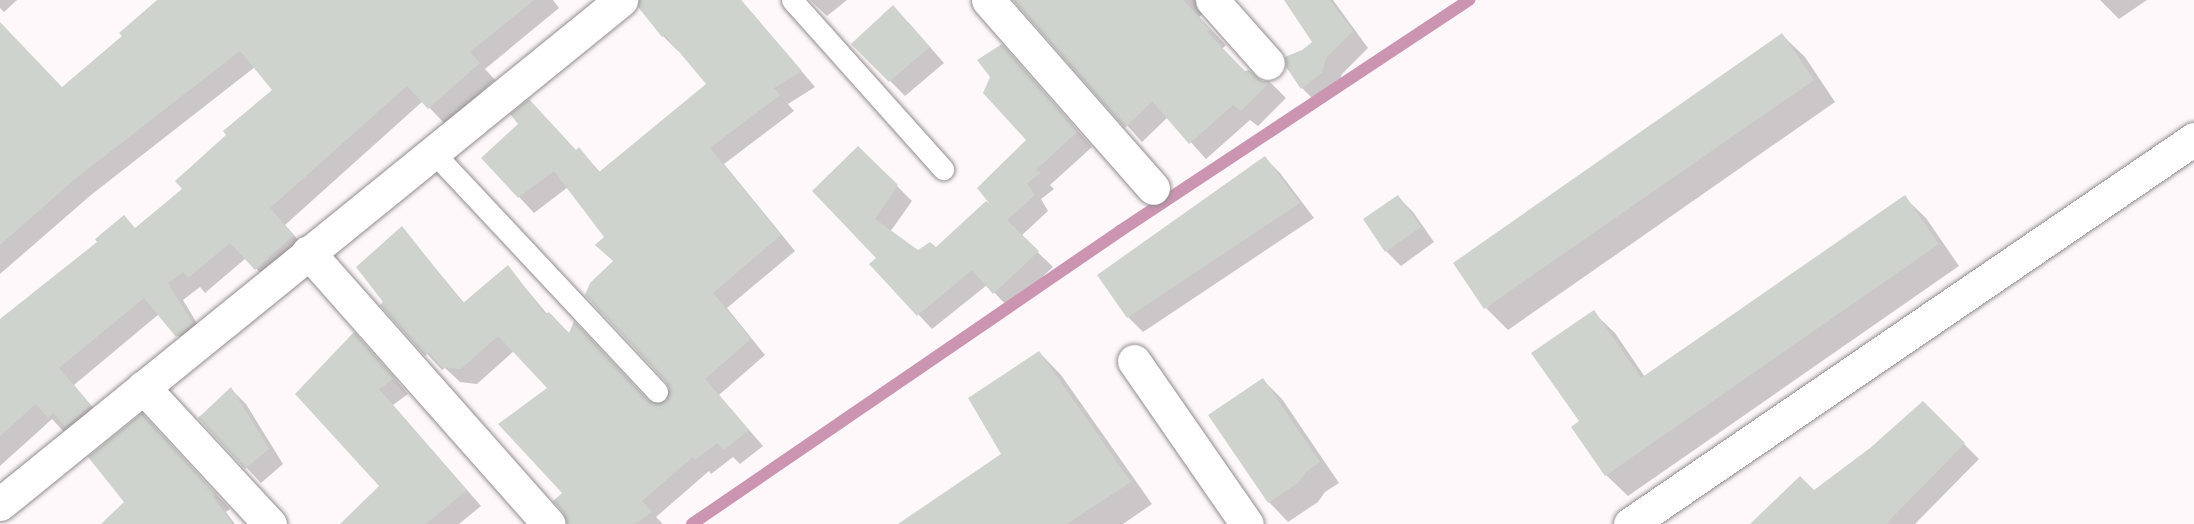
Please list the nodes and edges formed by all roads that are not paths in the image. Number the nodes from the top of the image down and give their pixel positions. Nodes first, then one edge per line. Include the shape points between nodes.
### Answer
1 (621, 0) edge
2 (792, 0) edge
3 (988, 0) edge
4 (1212, 0) edge
5 (1268, 63) dead end
6 (2194, 139) edge
7 (433, 152) junction
8 (943, 169) dead end
9 (1153, 188) dead end
10 (308, 252) junction
11 (1134, 361) dead end
12 (143, 387) junction
13 (657, 391) dead end
14 (0, 504) edge
15 (270, 524) edge
16 (549, 524) edge
17 (1247, 524) edge
18 (1630, 524) edge

1 - 7 street
2 - 8 lane
3 - 9 street
4 - 5 street
6 - 18 street
7 - 10 street
7 - 13 lane
10 - 12 street
10 - 16 street
11 - 17 street
12 - 14 street
12 - 15 street

